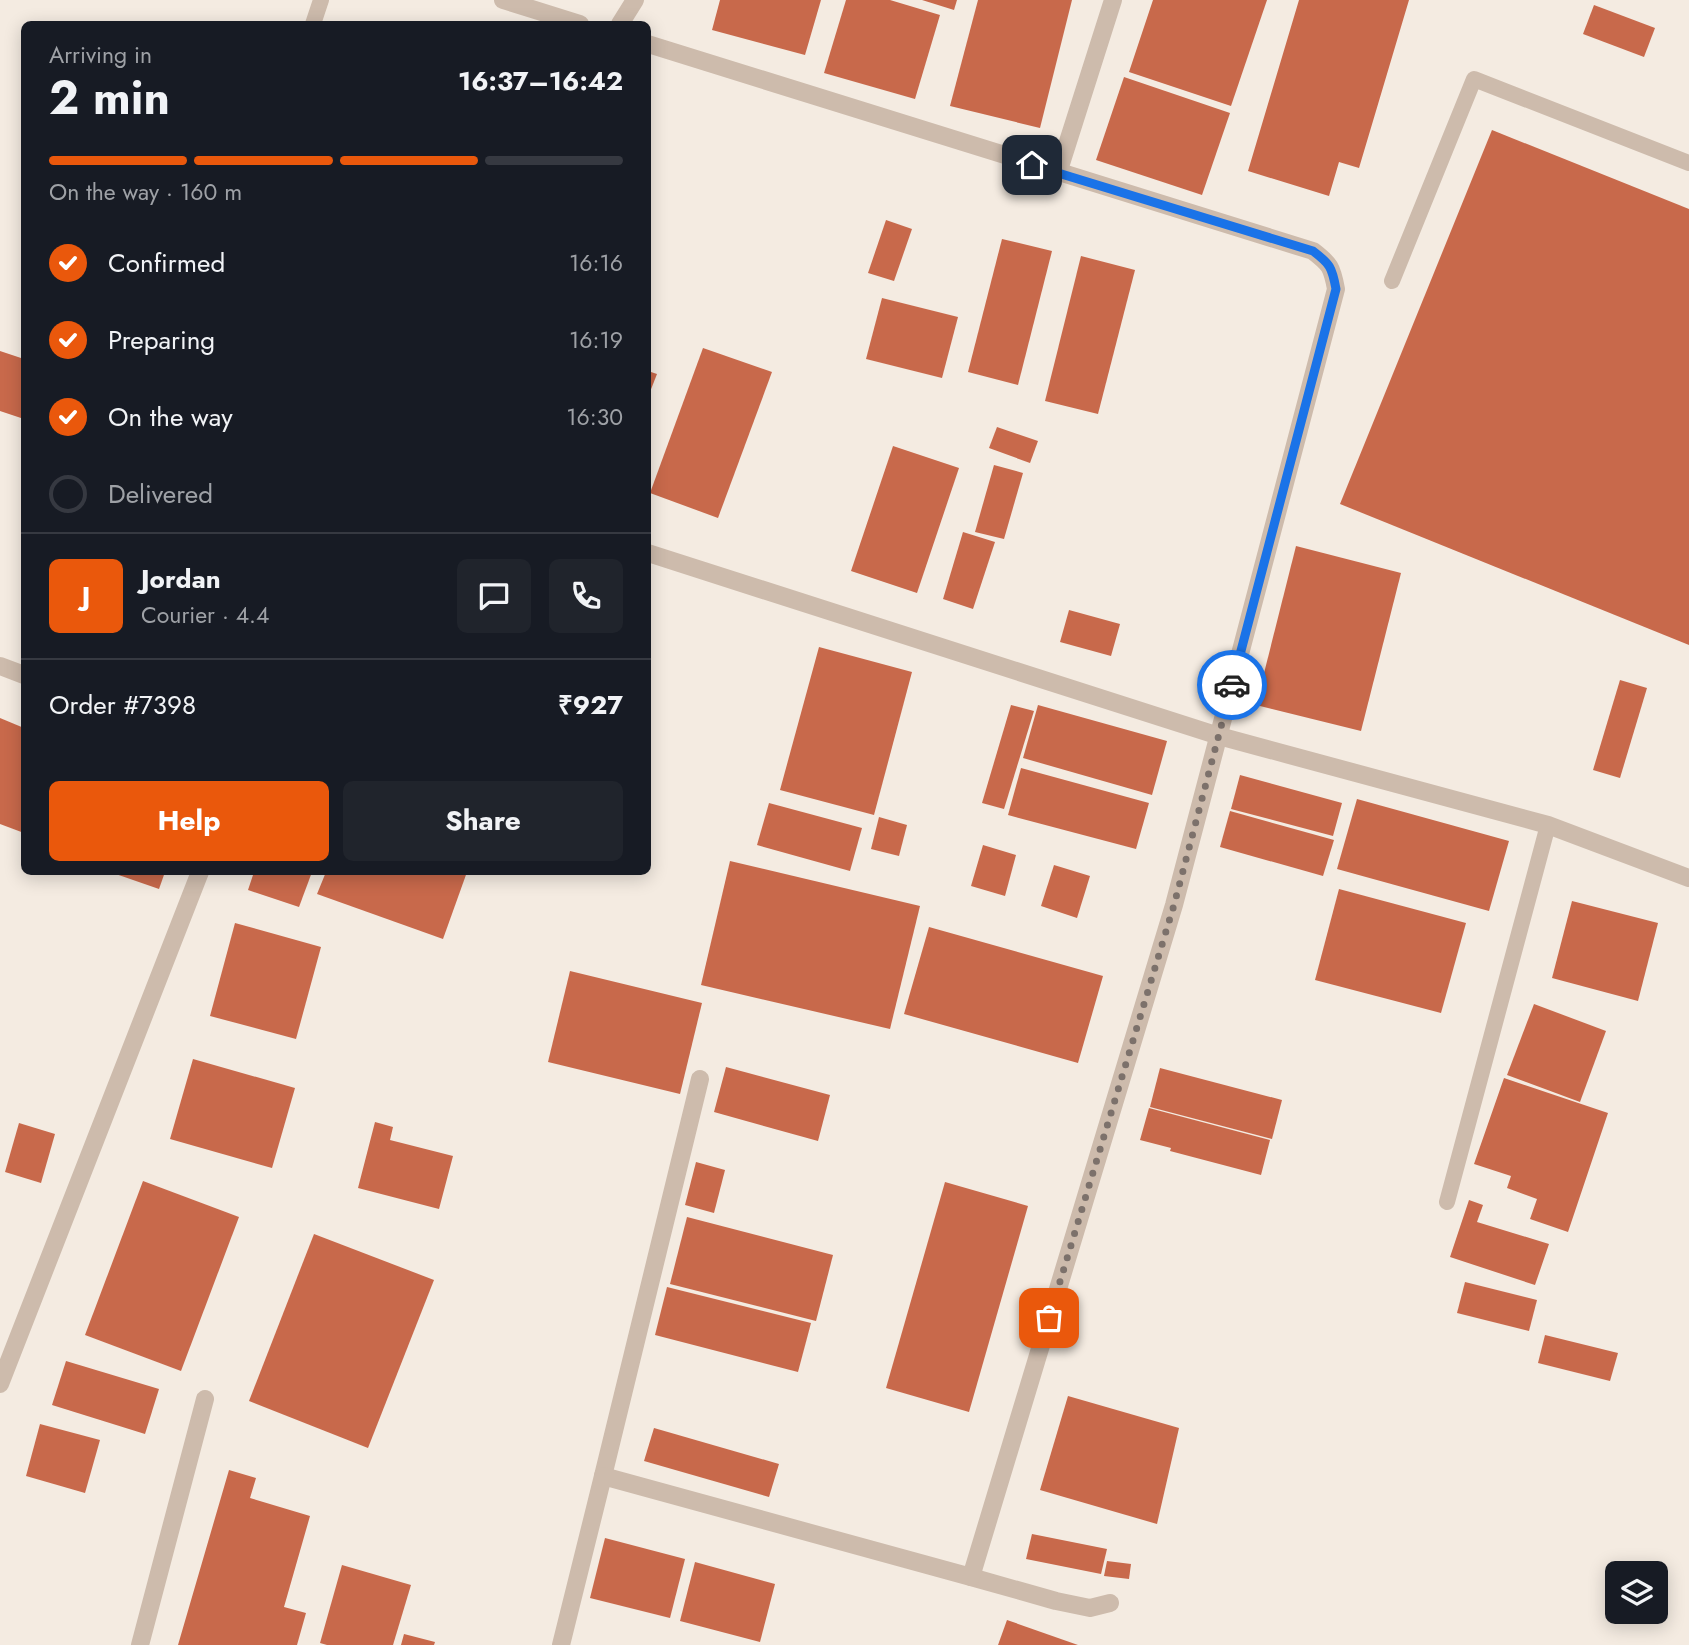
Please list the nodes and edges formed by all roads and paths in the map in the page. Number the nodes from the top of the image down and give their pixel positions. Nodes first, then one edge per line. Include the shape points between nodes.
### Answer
1 (321, 0) edge
2 (635, 0) edge
3 (1113, 0) edge
4 (507, 1) edge
5 (314, 21) edge
6 (570, 21) edge
7 (622, 21) edge
8 (651, 45) edge
9 (1689, 163) edge
10 (1058, 173) junction
11 (1392, 281) dead end
12 (651, 554) edge
13 (0, 666) edge
14 (21, 674) edge
15 (1219, 736) junction
16 (1548, 825) junction
17 (199, 875) edge
18 (1689, 878) edge
19 (700, 1079) dead end
20 (1447, 1202) dead end
21 (0, 1384) edge
22 (205, 1399) dead end
23 (603, 1476) junction
24 (971, 1577) junction
25 (1110, 1603) dead end
26 (140, 1645) edge
27 (561, 1645) edge

1 - 5 lane
2 - 7 street
3 - 10 street
4 - 6 street
8 - 10 street
9 - 11 lane via 1474,79
10 - 15 street via 1313,251 1328,263 1334,279 1336,289
12 - 15 street
13 - 14 street
15 - 16 street
15 - 24 street via 1170,918
16 - 18 street
16 - 20 lane
17 - 21 street
19 - 23 street
22 - 26 street
23 - 24 street
23 - 27 street
24 - 25 street via 1090,1608

